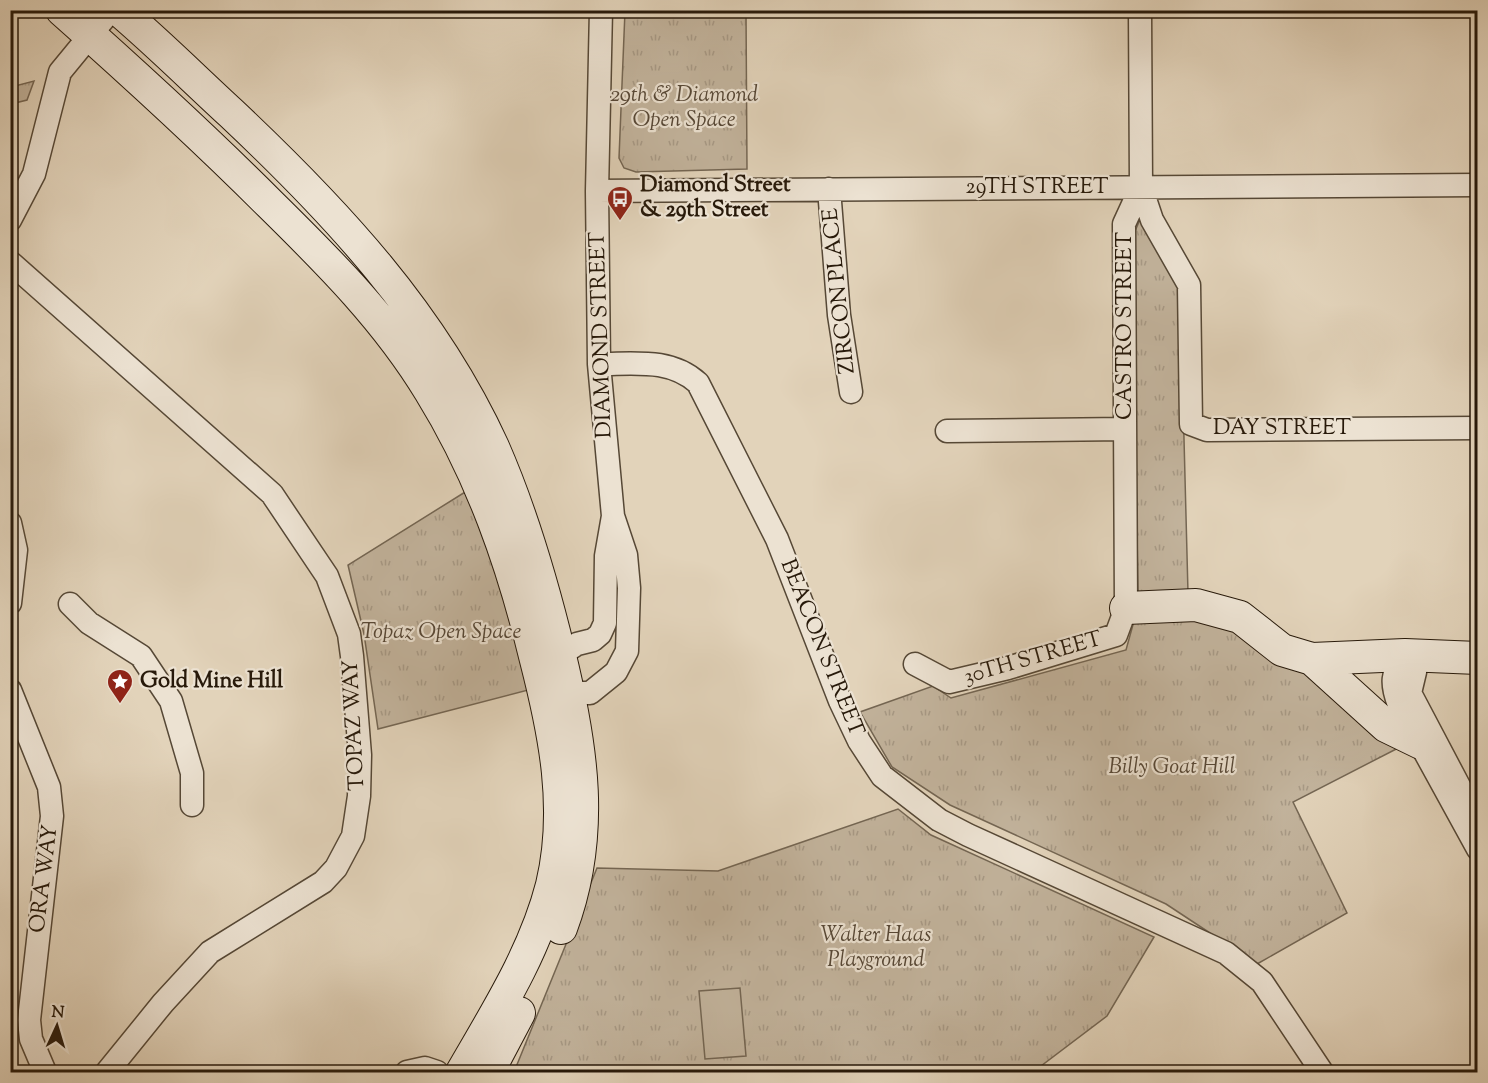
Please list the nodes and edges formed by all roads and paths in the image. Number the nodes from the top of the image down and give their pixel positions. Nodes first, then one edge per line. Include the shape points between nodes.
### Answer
1 (62, 10) edge
2 (111, 10) edge
3 (119, 10) edge
4 (601, 10) edge
5 (1140, 10) edge
6 (90, 35) junction
7 (1478, 185) edge
8 (1141, 187) junction
9 (830, 189) junction
10 (597, 191) junction
11 (10, 220) edge
12 (10, 262) edge
13 (599, 364) junction
14 (851, 392) dead end
15 (1478, 428) edge
16 (1125, 429) junction
17 (947, 431) dead end
18 (613, 516) junction
19 (10, 523) edge
20 (10, 603) edge
21 (70, 604) dead end
22 (1126, 608) junction
23 (1405, 655) junction
24 (1478, 658) edge
25 (1312, 659) junction
26 (915, 664) dead end
27 (550, 666) junction
28 (10, 690) edge
29 (569, 693) junction
30 (1421, 743) junction
31 (192, 805) dead end
32 (1478, 822) edge
33 (1478, 849) edge
34 (45, 1072) edge
35 (107, 1072) edge
36 (407, 1072) edge
37 (437, 1072) edge
38 (462, 1072) edge
39 (488, 1072) edge
40 (1322, 1072) edge

1 - 6 main road
2 - 6 street
3 - 27 main road via 327,207 390,278 415,313 457,378 507,480 530,545
4 - 10 street, DIAMOND STREET
5 - 8 street, CASTRO STREET
6 - 11 street via 60,72 34,174
6 - 27 main road via 336,269 411,362 458,442 496,522
7 - 8 street, 29TH STREET
8 - 9 street, 29TH STREET
8 - 15 street, DAY STREET via 1152,220 1189,285 1191,424 1207,430
8 - 16 street, CASTRO STREET via 1124,224
9 - 10 street, 29TH STREET
9 - 14 street, ZIRCON PLACE via 839,315
10 - 13 street, DIAMOND STREET
12 - 35 street, TOPAZ WAY via 272,494 327,576 349,634 352,656 360,755 358,816 353,836 336,868 323,882 210,952
13 - 18 street, DIAMOND STREET
13 - 40 street, BEACON STREET via 671,366 698,383 777,539 840,701 882,776 939,820 1226,954 1262,982
16 - 17 street
16 - 22 street, CASTRO STREET
18 - 27 street, DIAMOND STREET via 606,556 605,623 593,640 577,644
18 - 29 street, DIAMOND STREET via 626,555 627,651 616,672 597,689 581,695
19 - 20 street via 16,550
21 - 31 street via 89,623 141,656 171,701 192,773
22 - 25 main road via 1196,605 1240,617 1282,650
22 - 26 street, 30TH STREET via 1116,636 1008,668 949,682
23 - 24 main road
23 - 25 main road
23 - 30 street via 1394,669 1392,687
23 - 32 street via 1415,672 1410,693
25 - 30 main road via 1386,726
27 - 29 main road
27 - 38 main road via 560,784 560,834 552,882 536,934
28 - 34 street, ORA WAY via 49,788 52,816 29,1020 31,1039
29 - 39 main road via 584,784 580,860 555,942
30 - 33 street
36 - 37 street via 425,1068

